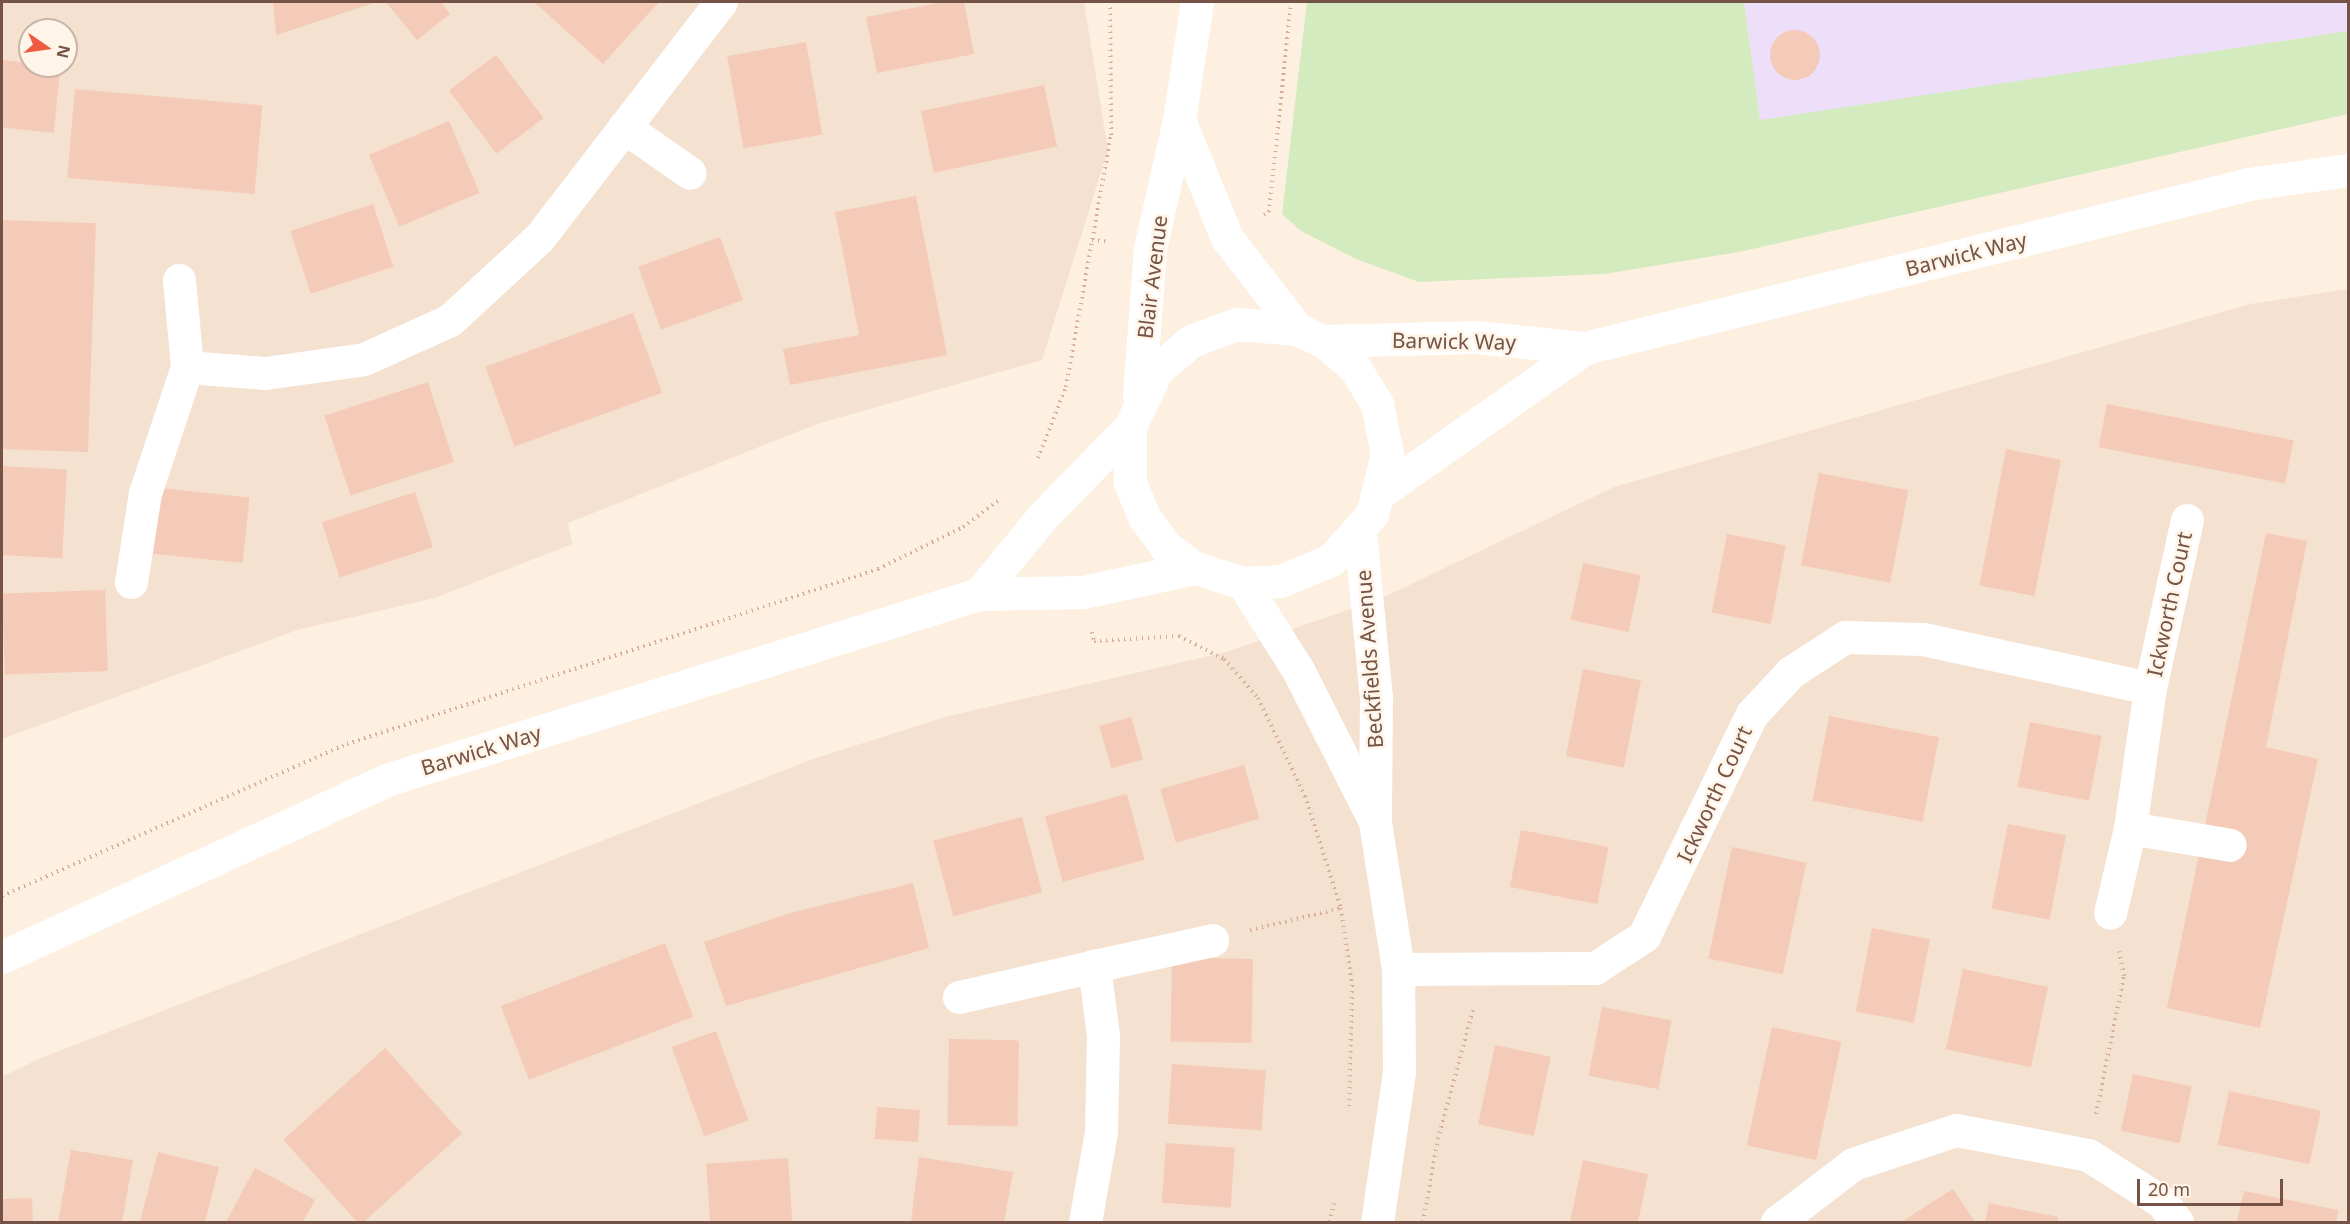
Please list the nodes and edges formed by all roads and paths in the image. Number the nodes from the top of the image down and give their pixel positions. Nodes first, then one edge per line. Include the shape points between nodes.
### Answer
1 (721, 2) edge
2 (1110, 2) edge
3 (1197, 2) edge
4 (1179, 120) junction
5 (624, 127) junction
6 (2349, 170) edge
7 (690, 173) dead end
8 (178, 280) dead end
9 (1310, 335) junction
10 (1585, 348) junction
11 (187, 367) junction
12 (1134, 413) junction
13 (1381, 492) junction
14 (1005, 494) dead end
15 (1044, 515) junction
16 (2187, 520) dead end
17 (1360, 532) junction
18 (1196, 568) junction
19 (131, 582) dead end
20 (1243, 583) junction
21 (1083, 592) junction
22 (979, 594) junction
23 (2150, 688) junction
24 (1375, 822) junction
25 (2130, 828) junction
26 (2230, 845) dead end
27 (2, 896) edge
28 (1388, 902) junction
29 (1341, 908) junction
30 (2110, 913) joint
31 (1212, 940) joint
32 (2, 957) edge
33 (1094, 966) junction
34 (1398, 969) junction
35 (1485, 971) junction
36 (959, 997) dead end
37 (1348, 1112) dead end
38 (2088, 1155) junction
39 (1337, 1190) dead end
40 (1085, 1222) edge
41 (1330, 1222) edge
42 (1377, 1222) edge
43 (1423, 1222) edge
44 (1777, 1222) edge
45 (2177, 1222) edge

1 - 5 street
2 - 15 path via 1111,135 1066,387 1032,473
3 - 4 street, Blair Avenue
4 - 9 street via 1227,238
4 - 12 street, Blair Avenue via 1150,248
5 - 7 street
5 - 11 street via 539,238 450,320 364,359 265,372
6 - 10 street, Barwick Way via 2249,184
8 - 11 street
9 - 10 street, Barwick Way via 1476,337
9 - 12 street, Barwick Way via 1237,324 1191,341 1157,370
9 - 13 street via 1355,368 1377,404 1387,454
10 - 13 street, Barwick Way
11 - 19 street via 161,436
12 - 15 street
12 - 18 street, Blair Avenue via 1130,482 1144,517 1166,547
13 - 17 street
14 - 27 path via 963,527 878,570 347,744
15 - 22 street
16 - 23 street, Ickworth Court
17 - 20 street via 1331,560 1280,581
17 - 24 street, Beckfields Avenue via 1376,697
18 - 20 street
18 - 21 street, Barwick Way
20 - 24 street, Beckfields Avenue via 1298,670
21 - 22 street, Barwick Way
21 - 29 path via 1094,641 1179,636 1224,658 1258,698 1305,796
22 - 32 street, Barwick Way via 389,779
23 - 25 street, Ickworth Court
23 - 35 street, Ickworth Court via 1923,639 1845,637 1791,672 1752,714 1644,936 1595,968
24 - 28 street, Beckfields Avenue
25 - 26 street
25 - 30 street, Ickworth Court
28 - 29 path
28 - 34 street, Beckfields Avenue
29 - 31 path
29 - 37 path via 1352,985
30 - 38 path via 2124,976
31 - 33 street
33 - 36 street
33 - 40 street via 1102,1035 1101,1132
34 - 35 street, Ickworth Court
34 - 42 street, Beckfields Avenue via 1400,1072
35 - 43 path via 1438,1139
38 - 44 street via 1956,1130 1853,1164
38 - 45 street via 2162,1202
39 - 41 path

